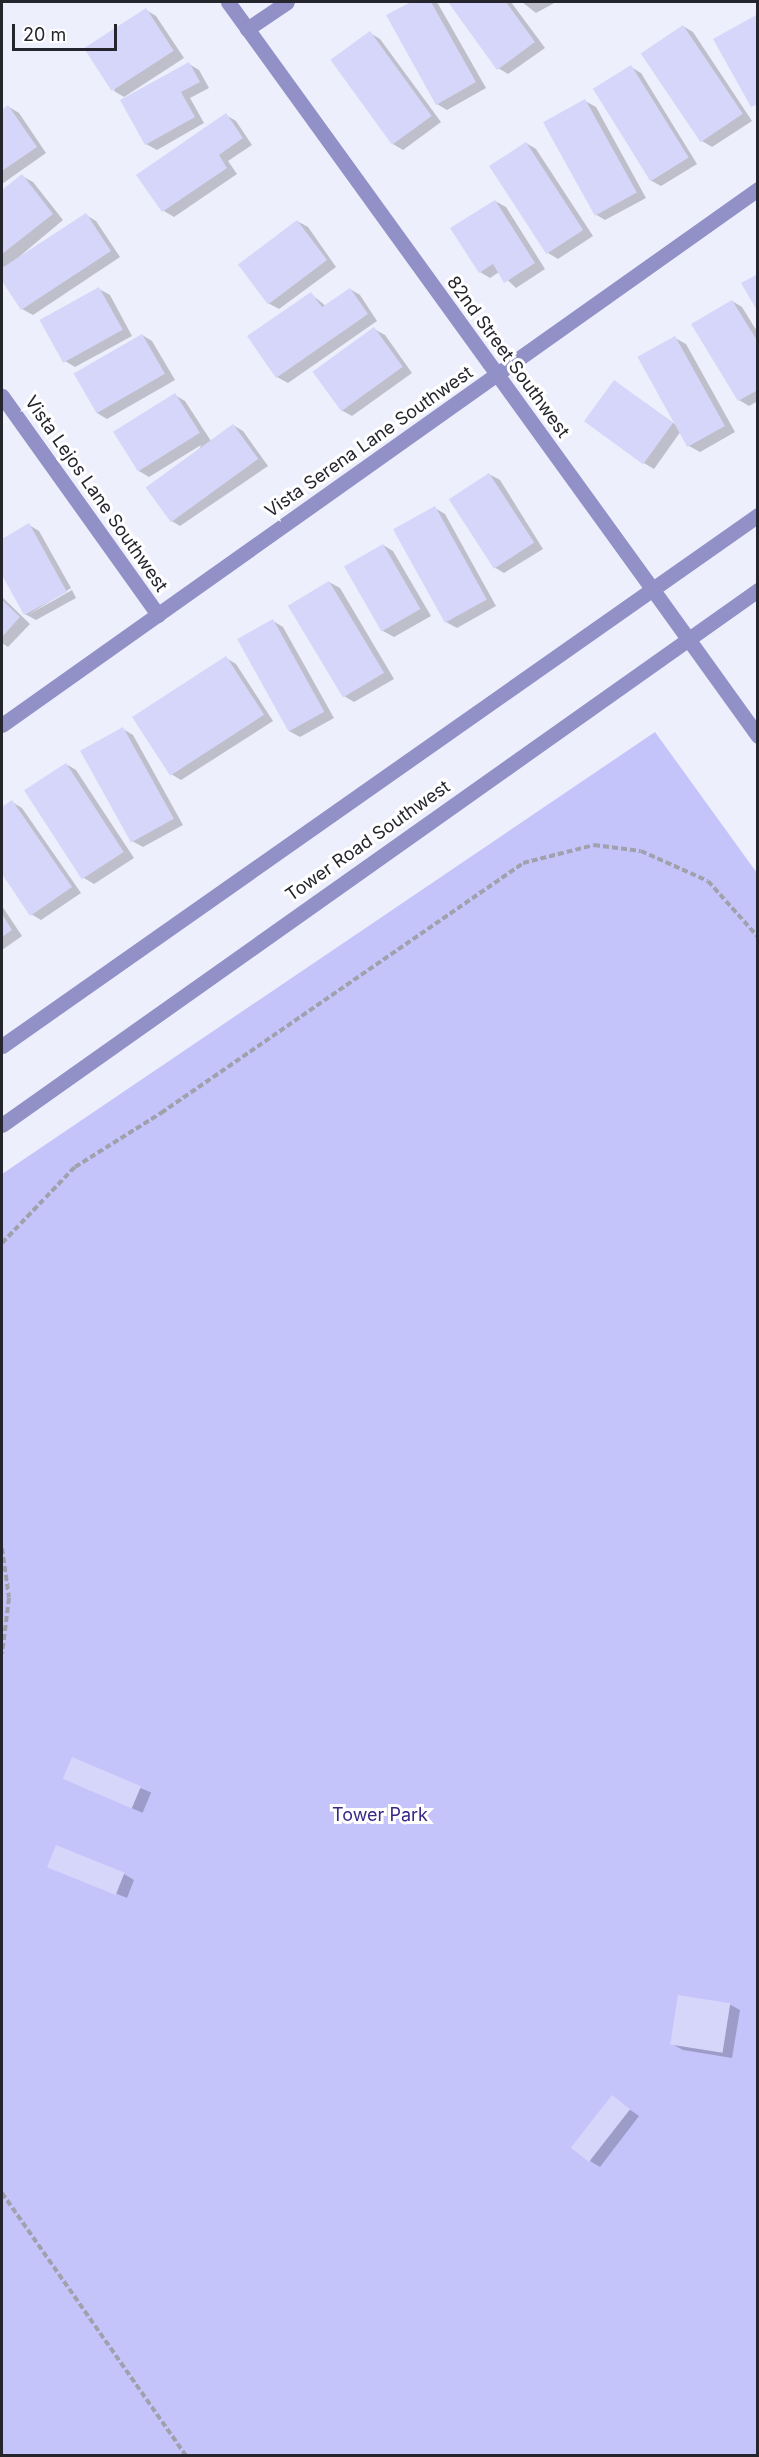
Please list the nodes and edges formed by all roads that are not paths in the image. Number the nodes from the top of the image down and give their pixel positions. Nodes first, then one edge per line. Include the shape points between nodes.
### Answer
1 (228, 2) edge
2 (287, 2) edge
3 (247, 29) junction
4 (758, 189) edge
5 (496, 375) junction
6 (2, 396) edge
7 (758, 515) edge
8 (653, 590) junction
9 (758, 590) edge
10 (158, 615) junction
11 (688, 639) junction
12 (2, 725) edge
13 (758, 736) edge
14 (2, 1046) edge
15 (2, 1125) edge

1 - 3 street, 82nd Street Southwest
2 - 3 street
3 - 5 street, 82nd Street Southwest
4 - 5 street, Vista Serena Lane Southwest
5 - 8 street, 82nd Street Southwest
5 - 10 street, Vista Serena Lane Southwest
6 - 10 street, Vista Lejos Lane Southwest
7 - 8 street
8 - 11 street, 82nd Street Southwest
8 - 14 street
9 - 11 street, Tower Road Southwest
10 - 12 street, Vista Serena Lane Southwest
11 - 13 street, 82nd Street Southwest
11 - 15 street, Tower Road Southwest

